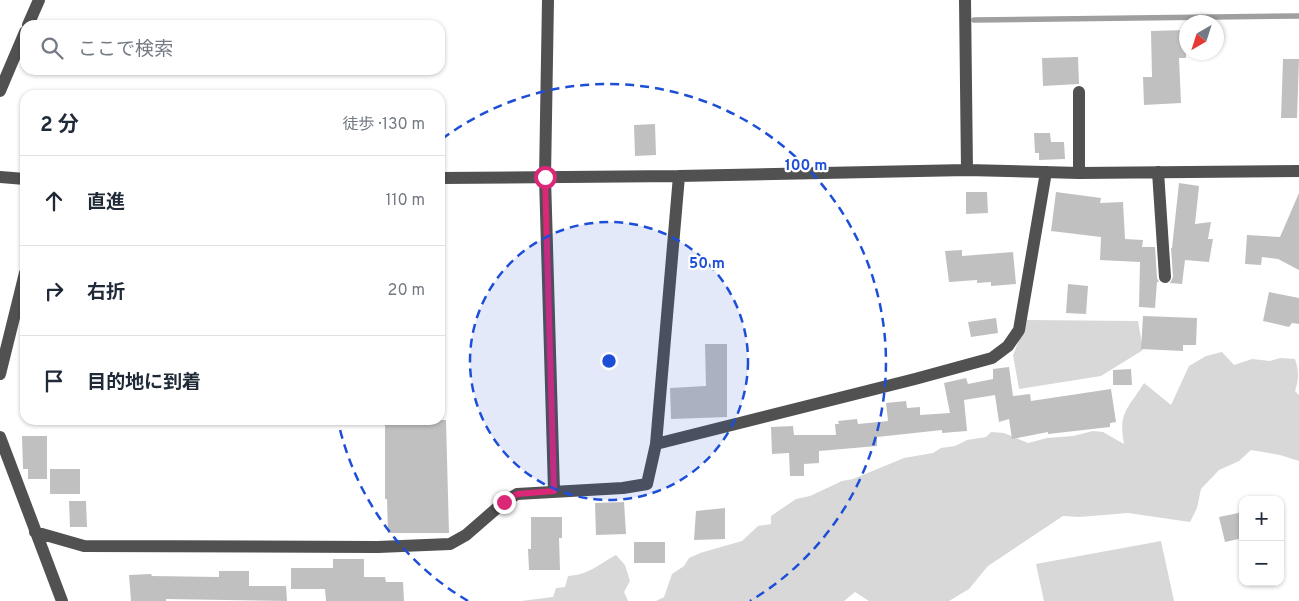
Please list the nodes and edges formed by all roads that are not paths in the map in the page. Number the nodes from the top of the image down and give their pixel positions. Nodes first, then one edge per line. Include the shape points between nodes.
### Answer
1 (39, 0) edge
2 (548, 0) edge
3 (965, 0) edge
4 (30, 20) edge
5 (20, 44) edge
6 (0, 91) edge
7 (1079, 92) dead end
8 (967, 170) junction
9 (1299, 171) edge
10 (1046, 172) junction
11 (1158, 172) junction
12 (1079, 173) junction
13 (679, 176) junction
14 (0, 177) edge
15 (545, 177) junction
16 (445, 178) edge
17 (20, 179) edge
18 (1166, 277) dead end
19 (20, 293) edge
20 (0, 374) edge
21 (0, 437) edge
22 (656, 444) junction
23 (554, 491) junction
24 (35, 532) junction
25 (62, 601) edge

1 - 4 street
2 - 15 street
3 - 8 street
5 - 6 street
7 - 12 street
8 - 10 street
8 - 13 street
9 - 11 street
10 - 12 street
10 - 22 street via 1019,330 1008,346 992,358
11 - 12 street
11 - 18 street
13 - 15 street
13 - 22 street
14 - 17 street
15 - 16 street
15 - 23 street
19 - 20 street
21 - 24 street
22 - 23 street via 647,484
23 - 24 street via 517,494 450,544 378,547 84,546
24 - 25 street

